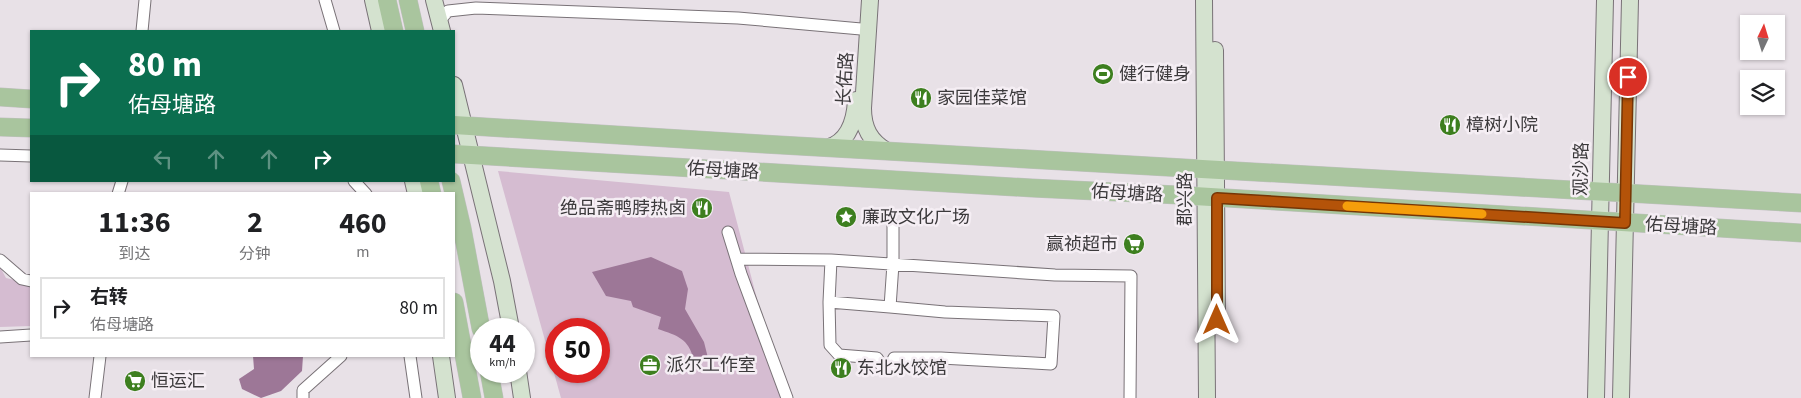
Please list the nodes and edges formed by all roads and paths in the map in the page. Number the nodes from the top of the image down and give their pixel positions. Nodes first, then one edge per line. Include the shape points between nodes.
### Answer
1 (145, 0) edge
2 (325, 0) edge
3 (372, 0) edge
4 (387, 0) edge
5 (408, 0) edge
6 (434, 0) edge
7 (862, 0) edge
8 (870, 0) edge
9 (1204, 0) edge
10 (1215, 0) edge
11 (1605, 0) edge
12 (1630, 0) edge
13 (441, 26) edge
14 (861, 29) junction
15 (142, 30) edge
16 (334, 30) edge
17 (380, 30) edge
18 (394, 30) edge
19 (415, 30) edge
20 (455, 92) edge
21 (0, 97) edge
22 (30, 99) edge
23 (459, 125) edge
24 (0, 127) edge
25 (30, 128) edge
26 (827, 148) junction
27 (887, 151) junction
28 (0, 155) edge
29 (462, 155) edge
30 (30, 156) edge
31 (1211, 170) junction
32 (355, 182) edge
33 (364, 192) edge
34 (1601, 192) junction
35 (1625, 192) junction
36 (1211, 197) junction
37 (455, 198) edge
38 (1801, 203) edge
39 (1600, 221) junction
40 (1625, 223) junction
41 (893, 225) dead end
42 (728, 232) dead end
43 (1801, 233) edge
44 (737, 259) junction
45 (0, 260) edge
46 (832, 260) junction
47 (893, 264) junction
48 (30, 281) edge
49 (828, 302) junction
50 (455, 307) edge
51 (890, 307) junction
52 (479, 318) edge
53 (509, 318) edge
54 (30, 335) edge
55 (0, 337) edge
56 (100, 357) edge
57 (340, 357) edge
58 (410, 357) edge
59 (441, 357) edge
60 (491, 383) edge
61 (520, 383) edge
62 (95, 398) edge
63 (303, 398) edge
64 (416, 398) edge
65 (447, 398) edge
66 (472, 398) edge
67 (494, 398) edge
68 (522, 398) edge
69 (786, 398) edge
70 (1130, 398) edge
71 (1207, 398) edge
72 (1218, 398) edge
73 (1596, 398) edge
74 (1620, 398) edge

1 - 15 street
2 - 16 street
3 - 17 main road
4 - 18 main road
5 - 19 main road
6 - 13 main road
7 - 14 main road, 长佑路
8 - 27 main road, 长佑路 via 864,120 870,137
9 - 31 main road, 郡兴路
10 - 31 main road, 郡兴路
11 - 34 main road, 观沙路
12 - 35 main road
13 - 14 street via 448,11 476,8 738,18
14 - 26 main road, 长佑路 via 853,121 842,140
20 - 23 main road
21 - 22 main road
23 - 26 main road, 佑母塘路
23 - 29 main road
24 - 25 main road
26 - 27 main road, 佑母塘路
27 - 31 main road, 佑母塘路
28 - 30 street
29 - 36 main road, 佑母塘路
29 - 53 main road via 502,281
31 - 34 main road, 佑母塘路
31 - 36 main road, 郡兴路
32 - 33 street
34 - 35 main road, 佑母塘路
34 - 39 main road, 观沙路
35 - 38 main road, 佑母塘路
35 - 40 main road
36 - 39 main road, 佑母塘路
36 - 71 main road, 郡兴路
36 - 72 main road, 郡兴路
37 - 52 main road
39 - 40 main road, 佑母塘路
39 - 73 main road, 观沙路
40 - 43 main road, 佑母塘路
40 - 74 main road
41 - 47 street
42 - 44 street
44 - 46 street
44 - 69 street
45 - 48 street via 22,279
46 - 47 street
46 - 49 street
47 - 51 street
47 - 70 street via 1055,275 1131,276
49 - 51 street
49 - 51 street via 830,345 839,354 878,358 882,366 889,368 894,358 1051,364 1054,316
50 - 66 main road
54 - 55 street
56 - 62 street
57 - 63 street via 303,390
58 - 64 street
59 - 65 main road
60 - 67 main road
61 - 68 main road

